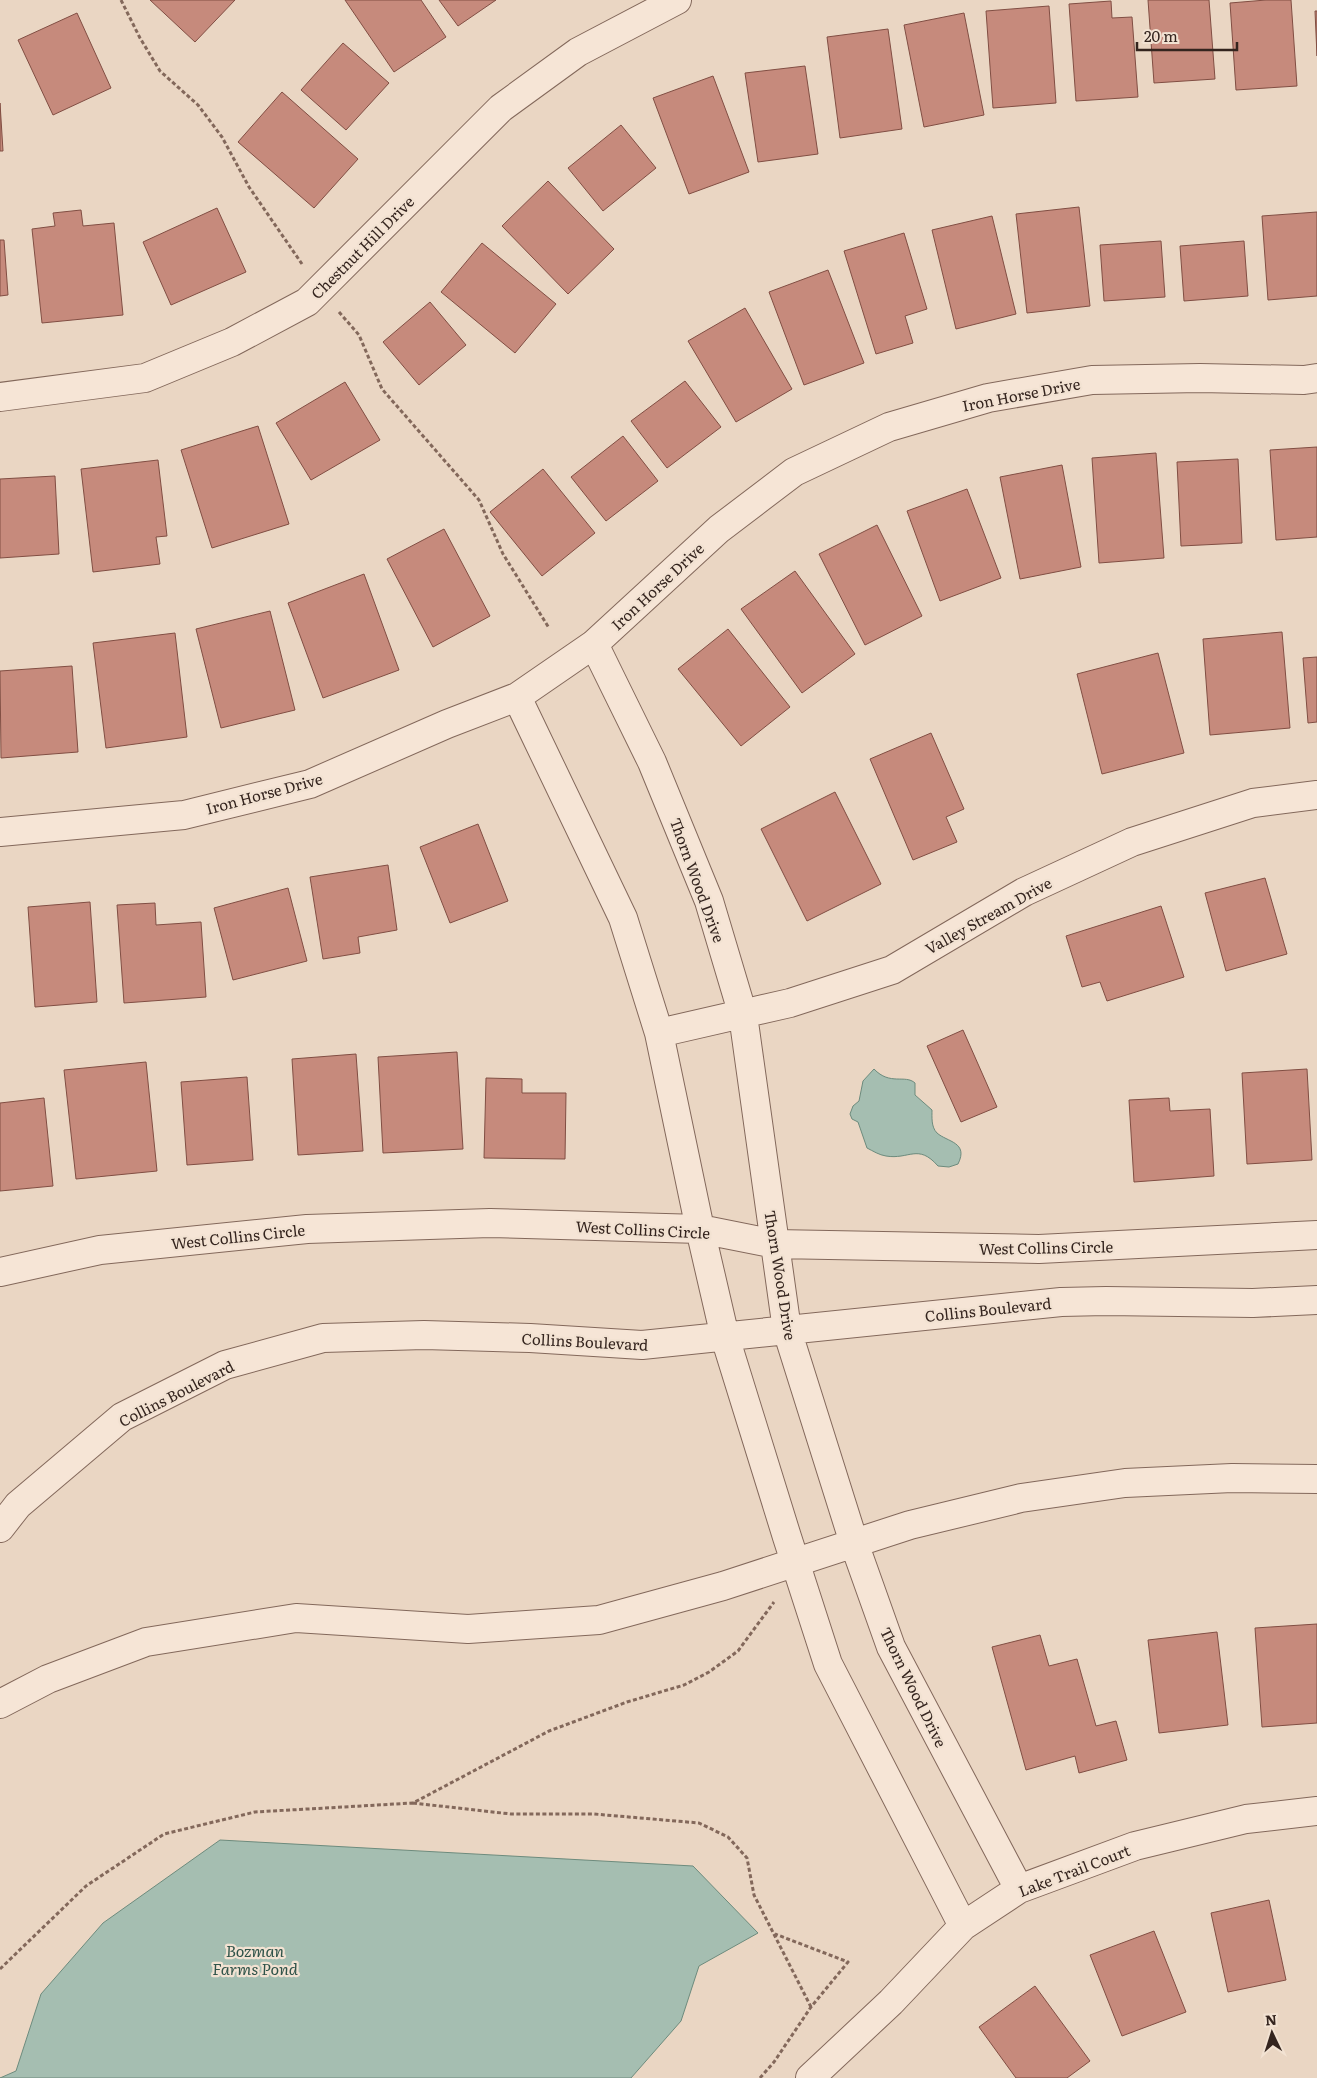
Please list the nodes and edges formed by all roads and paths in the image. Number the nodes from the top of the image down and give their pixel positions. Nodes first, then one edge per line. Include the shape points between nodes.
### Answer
1 (121, 0) edge
2 (677, 0) edge
3 (321, 288) junction
4 (1317, 378) edge
5 (0, 397) edge
6 (548, 628) dead end
7 (594, 644) junction
8 (517, 697) junction
9 (1317, 795) edge
10 (0, 832) edge
11 (743, 1014) junction
12 (659, 1033) junction
13 (700, 1229) junction
14 (1317, 1235) edge
15 (776, 1244) junction
16 (0, 1272) edge
17 (1317, 1300) edge
18 (787, 1330) junction
19 (726, 1337) junction
20 (1317, 1480) edge
21 (0, 1528) edge
22 (854, 1543) junction
23 (795, 1564) junction
24 (777, 1599) dead end
25 (0, 1704) edge
26 (413, 1804) junction
27 (1317, 1811) edge
28 (1019, 1890) junction
29 (963, 1926) junction
30 (775, 1934) junction
31 (0, 1969) edge
32 (811, 2007) junction
33 (760, 2078) edge
34 (810, 2078) edge

1 - 3 path via 160,71 198,105 222,137 278,232
2 - 3 street, Chestnut Hill Drive via 578,52 501,108
3 - 5 street, Chestnut Hill Drive via 308,302 232,342 145,378
3 - 6 path via 359,335 382,389 479,500 503,554
4 - 7 street, Iron Horse Drive via 1092,380 988,398 889,427 794,472 719,529
7 - 8 street, Iron Horse Drive
7 - 11 street, Thorn Wood Drive via 652,762 706,893
8 - 10 street, Iron Horse Drive via 310,784 184,815
8 - 12 street via 623,918
9 - 11 street, Valley Stream Drive via 1253,803 1132,842 1024,892 892,970 790,1004
11 - 12 street, Valley Stream Drive
11 - 15 street, Thorn Wood Drive
12 - 13 street
13 - 15 street, West Collins Circle
13 - 16 street, West Collins Circle via 490,1223 307,1229 100,1250
13 - 19 street
14 - 15 street, West Collins Circle via 1039,1249
15 - 18 street, Thorn Wood Drive
17 - 18 street, Collins Boulevard via 1061,1302
18 - 19 street, Collins Boulevard
18 - 22 street, Thorn Wood Drive
19 - 21 street, Collins Boulevard via 642,1345 453,1336 323,1338 225,1364 122,1417 18,1505
19 - 23 street
20 - 22 street via 1180,1480 1071,1490 975,1508
22 - 23 street
22 - 28 street, Thorn Wood Drive via 891,1647
23 - 25 street via 599,1620 468,1629 296,1618 146,1642 48,1679
23 - 29 street via 828,1664
24 - 26 path via 738,1651 709,1672 684,1685 549,1731
26 - 30 path via 511,1814 594,1814 699,1822 728,1837 747,1858 754,1895
26 - 31 path via 254,1812 164,1834 86,1886
27 - 28 street, Lake Trail Court via 1246,1819 1135,1846
28 - 29 street, Lake Trail Court
29 - 34 street, Lake Trail Court
30 - 32 path
30 - 32 path via 848,1962
32 - 33 path

